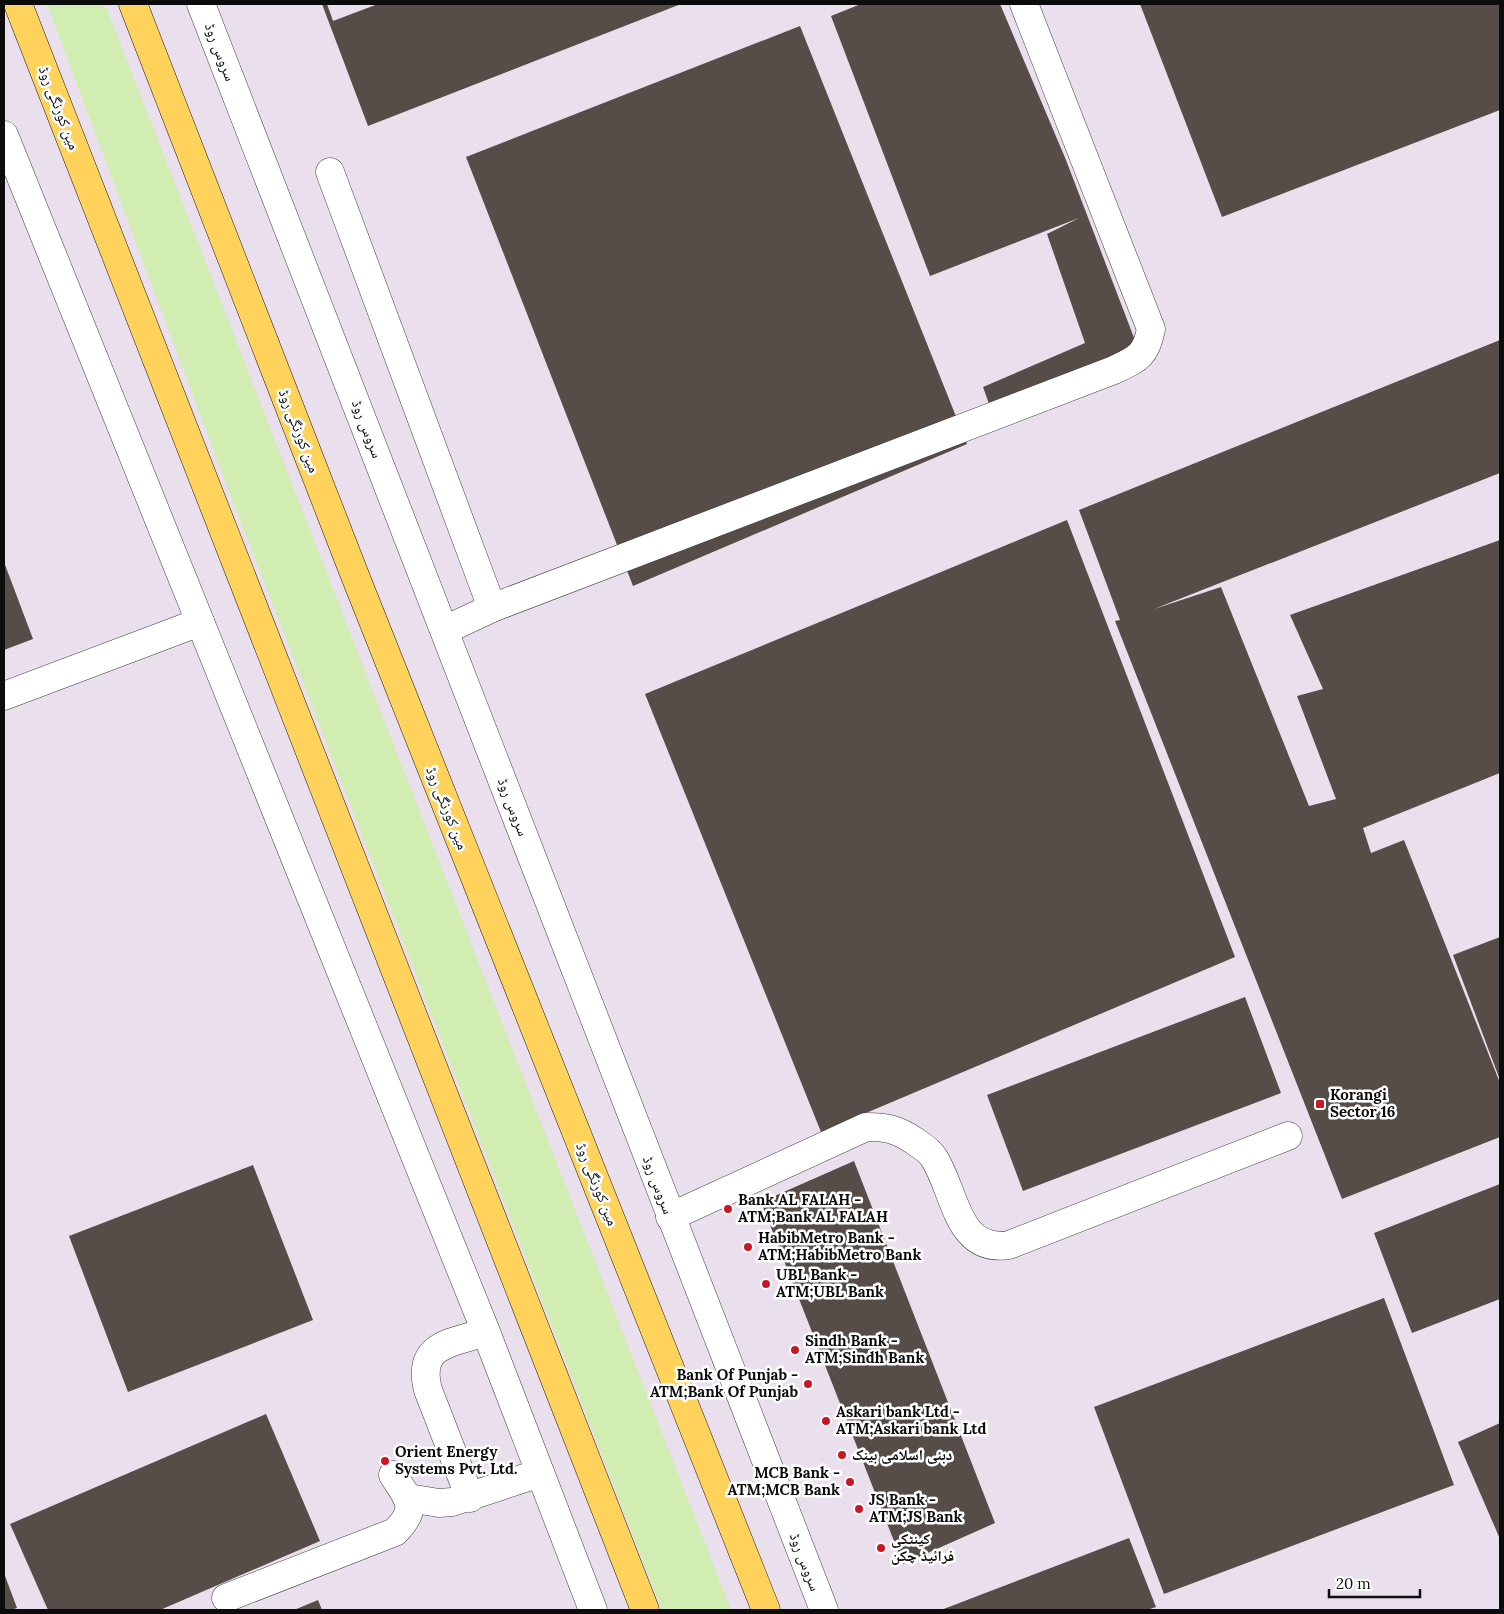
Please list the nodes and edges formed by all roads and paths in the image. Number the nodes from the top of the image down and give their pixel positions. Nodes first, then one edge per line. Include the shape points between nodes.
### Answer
1 (18, 4) edge
2 (132, 4) edge
3 (201, 4) edge
4 (1024, 4) edge
5 (4, 135) edge
6 (330, 172) dead end
7 (492, 608) junction
8 (200, 622) junction
9 (445, 630) junction
10 (4, 696) edge
11 (1288, 1136) dead end
12 (670, 1217) junction
13 (486, 1332) junction
14 (540, 1473) junction
15 (393, 1475) dead end
16 (408, 1498) junction
17 (470, 1498) junction
18 (226, 1598) dead end
19 (593, 1610) edge
20 (645, 1610) edge
21 (766, 1610) edge
22 (824, 1610) edge

1 - 20 main road, مین کورنگی روڈ
2 - 21 main road, مین کورنگی روڈ
3 - 9 street, سروس روڈ
4 - 7 street via 1151,329 1148,344 1138,358
5 - 8 street
6 - 7 street
7 - 9 street
8 - 10 street
8 - 13 street
9 - 12 street, سروس روڈ
11 - 12 street via 1009,1245 996,1247 979,1242 966,1230 934,1156 892,1129 866,1127
12 - 22 street, سروس روڈ
13 - 14 street
13 - 17 street via 441,1345 429,1357 424,1375
14 - 17 street
14 - 19 street
15 - 16 street
16 - 17 street via 439,1503
16 - 18 street via 407,1520 395,1532

